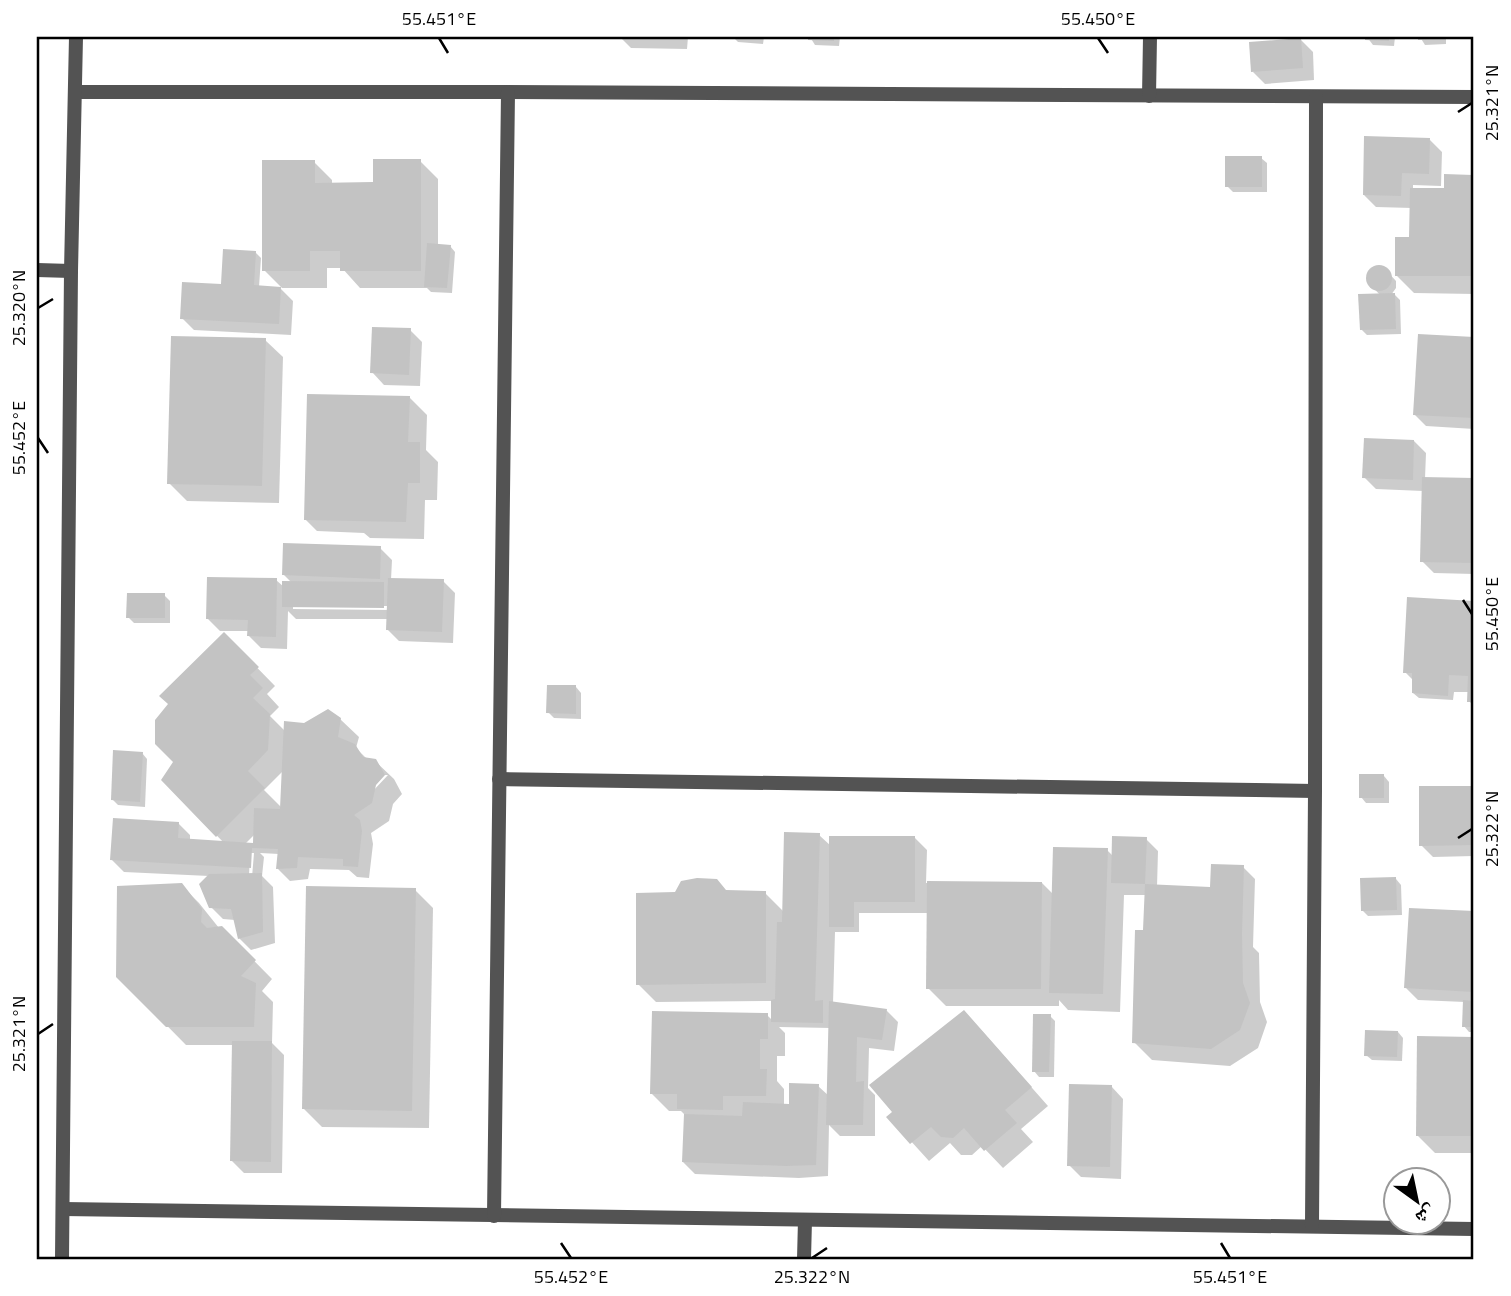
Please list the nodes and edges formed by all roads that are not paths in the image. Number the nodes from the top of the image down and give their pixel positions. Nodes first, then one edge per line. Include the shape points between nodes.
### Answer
1 (76, 37) edge
2 (1150, 37) edge
3 (76, 92) junction
4 (508, 92) junction
5 (1149, 96) junction
6 (1316, 97) junction
7 (1474, 97) edge
8 (37, 270) edge
9 (71, 271) junction
10 (499, 779) junction
11 (1315, 791) junction
12 (63, 1209) junction
13 (494, 1216) junction
14 (805, 1220) junction
15 (1312, 1226) junction
16 (1474, 1229) edge
17 (62, 1259) edge
18 (804, 1259) edge

1 - 3 street
2 - 5 street
3 - 4 street
3 - 9 street
4 - 5 street
4 - 10 street
5 - 6 street
6 - 7 street
6 - 11 street
8 - 9 street
9 - 12 street
10 - 11 street
10 - 13 street
11 - 15 street
12 - 13 street
12 - 17 street
13 - 14 street
14 - 15 street
14 - 18 street
15 - 16 street

